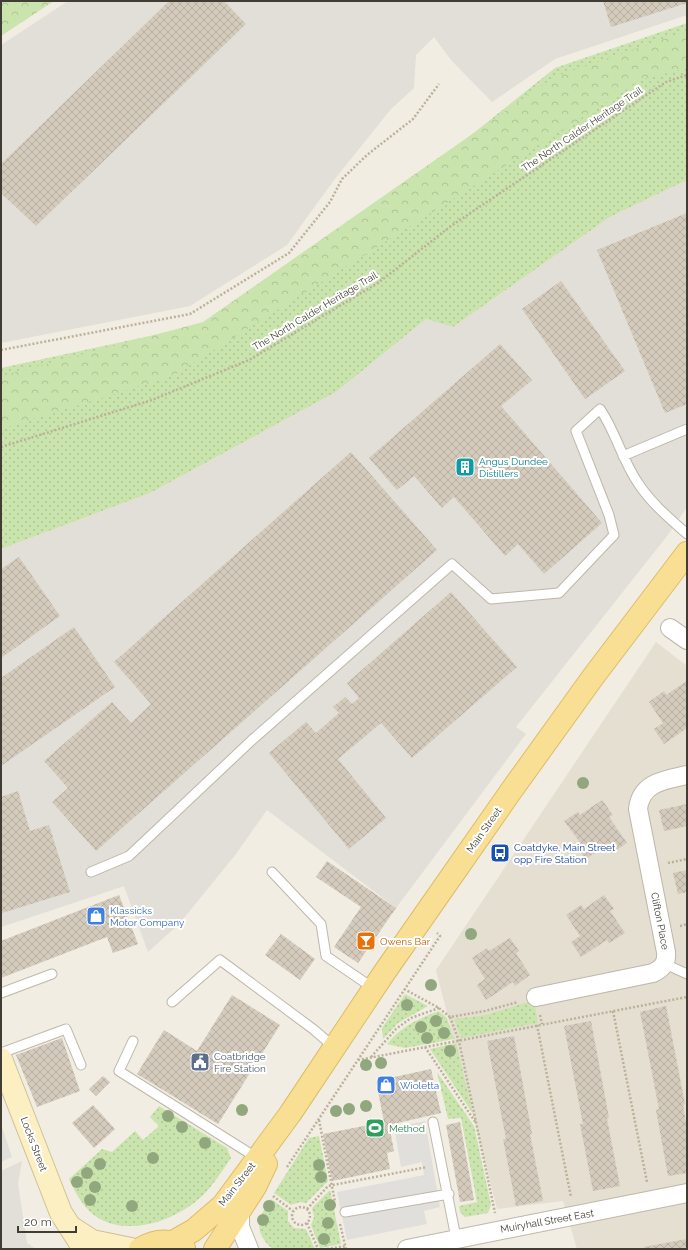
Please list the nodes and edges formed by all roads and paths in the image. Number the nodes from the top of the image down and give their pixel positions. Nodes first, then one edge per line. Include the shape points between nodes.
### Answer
1 (687, 75) edge
2 (439, 84) dead end
3 (1, 350) edge
4 (687, 429) edge
5 (1, 447) edge
6 (623, 456) junction
7 (687, 534) edge
8 (687, 553) edge
9 (670, 628) dead end
10 (687, 640) edge
11 (687, 775) edge
12 (91, 872) dead end
13 (272, 872) dead end
14 (422, 920) junction
15 (665, 964) junction
16 (52, 974) dead end
17 (687, 974) edge
18 (373, 988) junction
19 (404, 990) junction
20 (1, 993) edge
21 (536, 996) joint
22 (687, 997) edge
23 (172, 1002) dead end
24 (439, 1008) junction
25 (613, 1012) junction
26 (450, 1017) junction
27 (537, 1025) junction
28 (133, 1041) dead end
29 (458, 1041) junction
30 (334, 1047) junction
31 (425, 1047) junction
32 (1, 1053) edge
33 (371, 1058) junction
34 (1, 1059) edge
35 (358, 1060) junction
36 (81, 1065) dead end
37 (290, 1114) junction
38 (319, 1120) junction
39 (433, 1122) dead end
40 (477, 1125) junction
41 (257, 1158) junction
42 (442, 1164) junction
43 (286, 1169) dead end
44 (331, 1186) junction
45 (687, 1193) edge
46 (270, 1194) dead end
47 (448, 1194) junction
48 (651, 1200) junction
49 (336, 1207) dead end
50 (307, 1209) junction
51 (240, 1211) junction
52 (293, 1211) junction
53 (345, 1212) dead end
54 (576, 1217) junction
55 (340, 1220) dead end
56 (307, 1223) junction
57 (70, 1227) junction
58 (498, 1230) junction
59 (456, 1238) junction
60 (179, 1245) edge
61 (346, 1247) edge
62 (84, 1249) edge
63 (131, 1249) edge
64 (140, 1249) edge
65 (215, 1249) edge
66 (249, 1249) edge
67 (318, 1249) edge
68 (327, 1249) edge
69 (406, 1249) edge

1 - 5 path, The North Calder Heritage Trail via 666,82 451,226 378,283 250,360 152,400
2 - 3 path via 413,119 367,155 342,179 330,202 289,253 190,314
4 - 6 lane
6 - 7 lane via 637,483
6 - 12 lane via 600,409 576,431 609,515 614,535 559,593 492,599 452,564 252,740 129,856
8 - 14 main road, Main Street via 593,677
9 - 10 street
11 - 15 street, Clifton Place via 651,785 639,802 638,809 666,952
13 - 18 lane via 321,924 326,956
14 - 18 main road, Main Street
14 - 19 path via 440,936
15 - 17 lane
15 - 21 street, Clifton Place via 653,973
16 - 20 lane
18 - 30 main road, Main Street
19 - 24 path
19 - 35 path
21 - 26 path via 485,1011
22 - 25 path
23 - 30 lane via 220,960
24 - 26 path
24 - 33 path via 411,1018 396,1029
25 - 27 path
25 - 48 path
26 - 29 path
27 - 29 path
27 - 54 path
28 - 41 lane via 119,1071
29 - 31 path
29 - 40 path
30 - 37 main road, Main Street
31 - 33 path
31 - 40 path
32 - 36 lane via 66,1029
33 - 35 path
34 - 57 main road, Locks Street via 61,1213
35 - 38 path
37 - 41 main road, Main Street
37 - 51 main road, Main Street via 255,1187
38 - 43 path
38 - 44 path
39 - 42 lane
40 - 58 path
41 - 60 main road, Main Street via 223,1205
42 - 44 path
42 - 47 lane
44 - 49 path
44 - 50 path via 328,1186
45 - 48 street, Muiryhall Street East
46 - 52 path
47 - 53 lane
47 - 59 lane
48 - 54 street, Muiryhall Street East
50 - 52 path via 299,1207
50 - 56 path via 310,1215
51 - 65 main road, Main Street
51 - 66 street via 240,1227
52 - 56 path via 292,1218 296,1223
54 - 58 street, Muiryhall Street East
55 - 61 path
56 - 67 path
57 - 62 main road, Locks Street
57 - 63 main road, Locks Street via 92,1241
58 - 59 street, Muiryhall Street East
59 - 69 street, Muiryhall Street East
60 - 64 main road, Main Street via 160,1240
61 - 68 path

